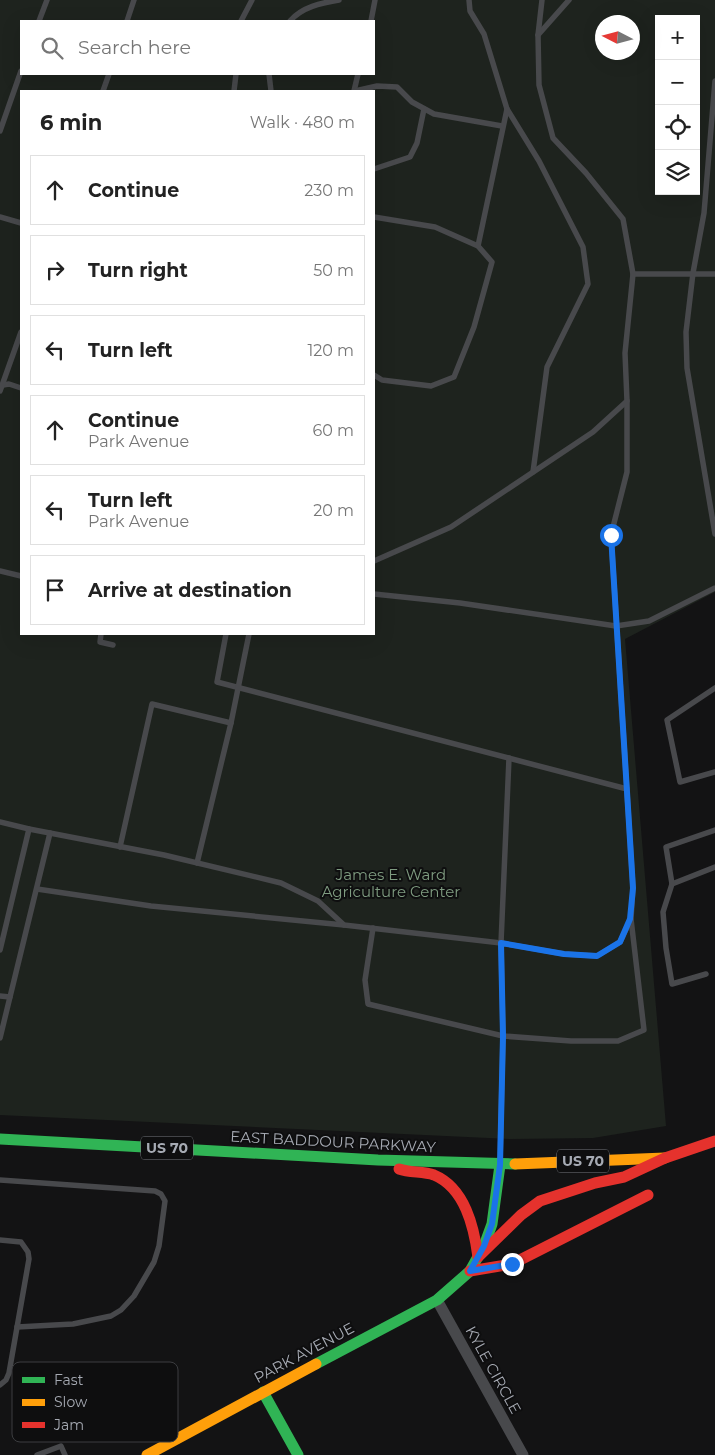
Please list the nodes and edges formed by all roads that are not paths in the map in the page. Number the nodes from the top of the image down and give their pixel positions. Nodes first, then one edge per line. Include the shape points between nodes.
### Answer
1 (46, 0) edge
2 (134, 0) edge
3 (252, 0) edge
4 (339, 0) edge
5 (375, 0) edge
6 (469, 0) edge
7 (542, 0) edge
8 (569, 0) edge
9 (39, 20) edge
10 (127, 20) edge
11 (242, 20) edge
12 (291, 20) edge
13 (371, 20) edge
14 (538, 35) junction
15 (20, 74) edge
16 (109, 75) edge
17 (236, 75) edge
18 (269, 75) edge
19 (358, 75) edge
20 (715, 81) edge
21 (103, 90) edge
22 (234, 90) edge
23 (271, 90) edge
24 (354, 90) edge
25 (359, 90) edge
26 (424, 109) junction
27 (507, 109) junction
28 (502, 126) junction
29 (0, 131) edge
30 (375, 169) edge
31 (0, 217) edge
32 (375, 218) edge
33 (20, 223) edge
34 (478, 246) junction
35 (633, 274) junction
36 (693, 274) junction
37 (715, 274) edge
38 (20, 335) edge
39 (375, 376) edge
40 (3, 384) junction
41 (20, 388) edge
42 (0, 391) edge
43 (627, 401) junction
44 (533, 472) junction
45 (715, 534) edge
46 (375, 561) edge
47 (0, 571) edge
48 (20, 576) edge
49 (715, 588) edge
50 (375, 594) edge
51 (616, 626) junction
52 (101, 635) edge
53 (226, 635) edge
54 (249, 635) edge
55 (113, 645) dead end
56 (239, 687) junction
57 (715, 688) edge
58 (231, 724) junction
59 (509, 758) junction
60 (715, 772) edge
61 (627, 789) junction
62 (0, 822) edge
63 (29, 830) junction
64 (715, 830) edge
65 (50, 833) junction
66 (120, 846) junction
67 (197, 863) junction
68 (715, 868) edge
69 (672, 884) junction
70 (37, 889) junction
71 (630, 919) junction
72 (344, 925) junction
73 (372, 928) junction
74 (501, 943) junction
75 (0, 950) edge
76 (706, 974) dead end
77 (0, 996) edge
78 (10, 998) junction
79 (503, 1036) junction
80 (0, 1038) edge
81 (0, 1139) edge
82 (715, 1141) edge
83 (665, 1158) junction
84 (378, 1160) junction
85 (500, 1165) junction
86 (0, 1180) edge
87 (648, 1195) dead end
88 (0, 1240) edge
89 (478, 1257) junction
90 (470, 1271) junction
91 (437, 1300) junction
92 (18, 1328) junction
93 (0, 1385) edge
94 (263, 1392) junction
95 (178, 1438) edge
96 (171, 1442) edge
97 (37, 1455) edge
98 (65, 1455) edge
99 (147, 1455) edge
100 (298, 1455) edge
101 (523, 1455) edge

1 - 9 lane
2 - 10 lane
3 - 11 lane
4 - 12 lane via 318,4 296,14
5 - 13 lane
6 - 27 lane via 470,11 484,34
7 - 14 lane
8 - 14 lane
14 - 35 lane via 539,85 553,138 623,219
15 - 29 lane
16 - 21 lane
17 - 22 lane
18 - 23 lane
19 - 24 lane
20 - 36 lane via 704,213
25 - 26 lane via 377,86 397,87
26 - 28 lane via 434,114
26 - 30 lane via 417,144 410,157
27 - 28 lane
27 - 44 lane via 539,161 583,247 588,284 547,367
28 - 34 lane
31 - 33 lane
32 - 34 lane via 435,227
34 - 39 lane via 492,262 474,327 454,377 432,386 382,380
35 - 36 lane
35 - 43 lane via 625,352
36 - 37 lane
36 - 45 lane via 686,332 687,368
38 - 40 lane
40 - 41 lane
40 - 42 lane
43 - 44 lane via 593,432
43 - 51 lane via 627,472 611,535
44 - 46 lane via 451,527
47 - 48 lane
49 - 51 lane via 649,621
50 - 51 lane
51 - 61 lane
52 - 55 lane via 100,642
53 - 56 lane via 217,682
54 - 56 lane
56 - 58 lane
56 - 59 lane
57 - 60 lane via 666,720 680,782
58 - 66 lane via 152,704
58 - 67 lane
59 - 61 lane
59 - 74 lane
61 - 71 lane via 633,888
62 - 63 lane
63 - 65 lane
63 - 75 lane
64 - 69 lane via 666,847
65 - 66 lane
65 - 70 lane
66 - 67 lane
67 - 72 lane via 281,883 318,901
68 - 69 lane
69 - 76 lane via 664,912 672,984
70 - 72 lane via 151,906
70 - 78 lane
71 - 74 lane via 620,942 597,956
71 - 79 lane via 644,1030 618,1041
72 - 73 lane
73 - 74 lane
73 - 79 lane via 365,980 368,1004
74 - 79 lane
77 - 78 lane
78 - 80 lane
79 - 85 lane
81 - 84 main road, EAST BADDOUR PARKWAY / US 70
82 - 83 main road, US 70
83 - 85 main road, EAST BADDOUR PARKWAY / US 70
83 - 89 main road via 624,1177 540,1201
84 - 85 main road, EAST BADDOUR PARKWAY / US 70
84 - 89 main road via 407,1172 434,1176 450,1186 459,1196 473,1225
85 - 89 main road, PARK AVENUE via 492,1224
86 - 92 lane via 154,1191 162,1194 165,1201 154,1262 134,1296 121,1310 111,1316 73,1324
87 - 90 main road via 512,1264
88 - 92 lane via 21,1242 28,1252
89 - 90 main road, PARK AVENUE
90 - 91 main road, PARK AVENUE
91 - 94 main road, PARK AVENUE
91 - 101 street, KYLE CIRCLE
92 - 93 lane via 10,1373
94 - 95 main road, PARK AVENUE
94 - 100 main road
96 - 99 main road, PARK AVENUE
97 - 98 lane via 61,1446

